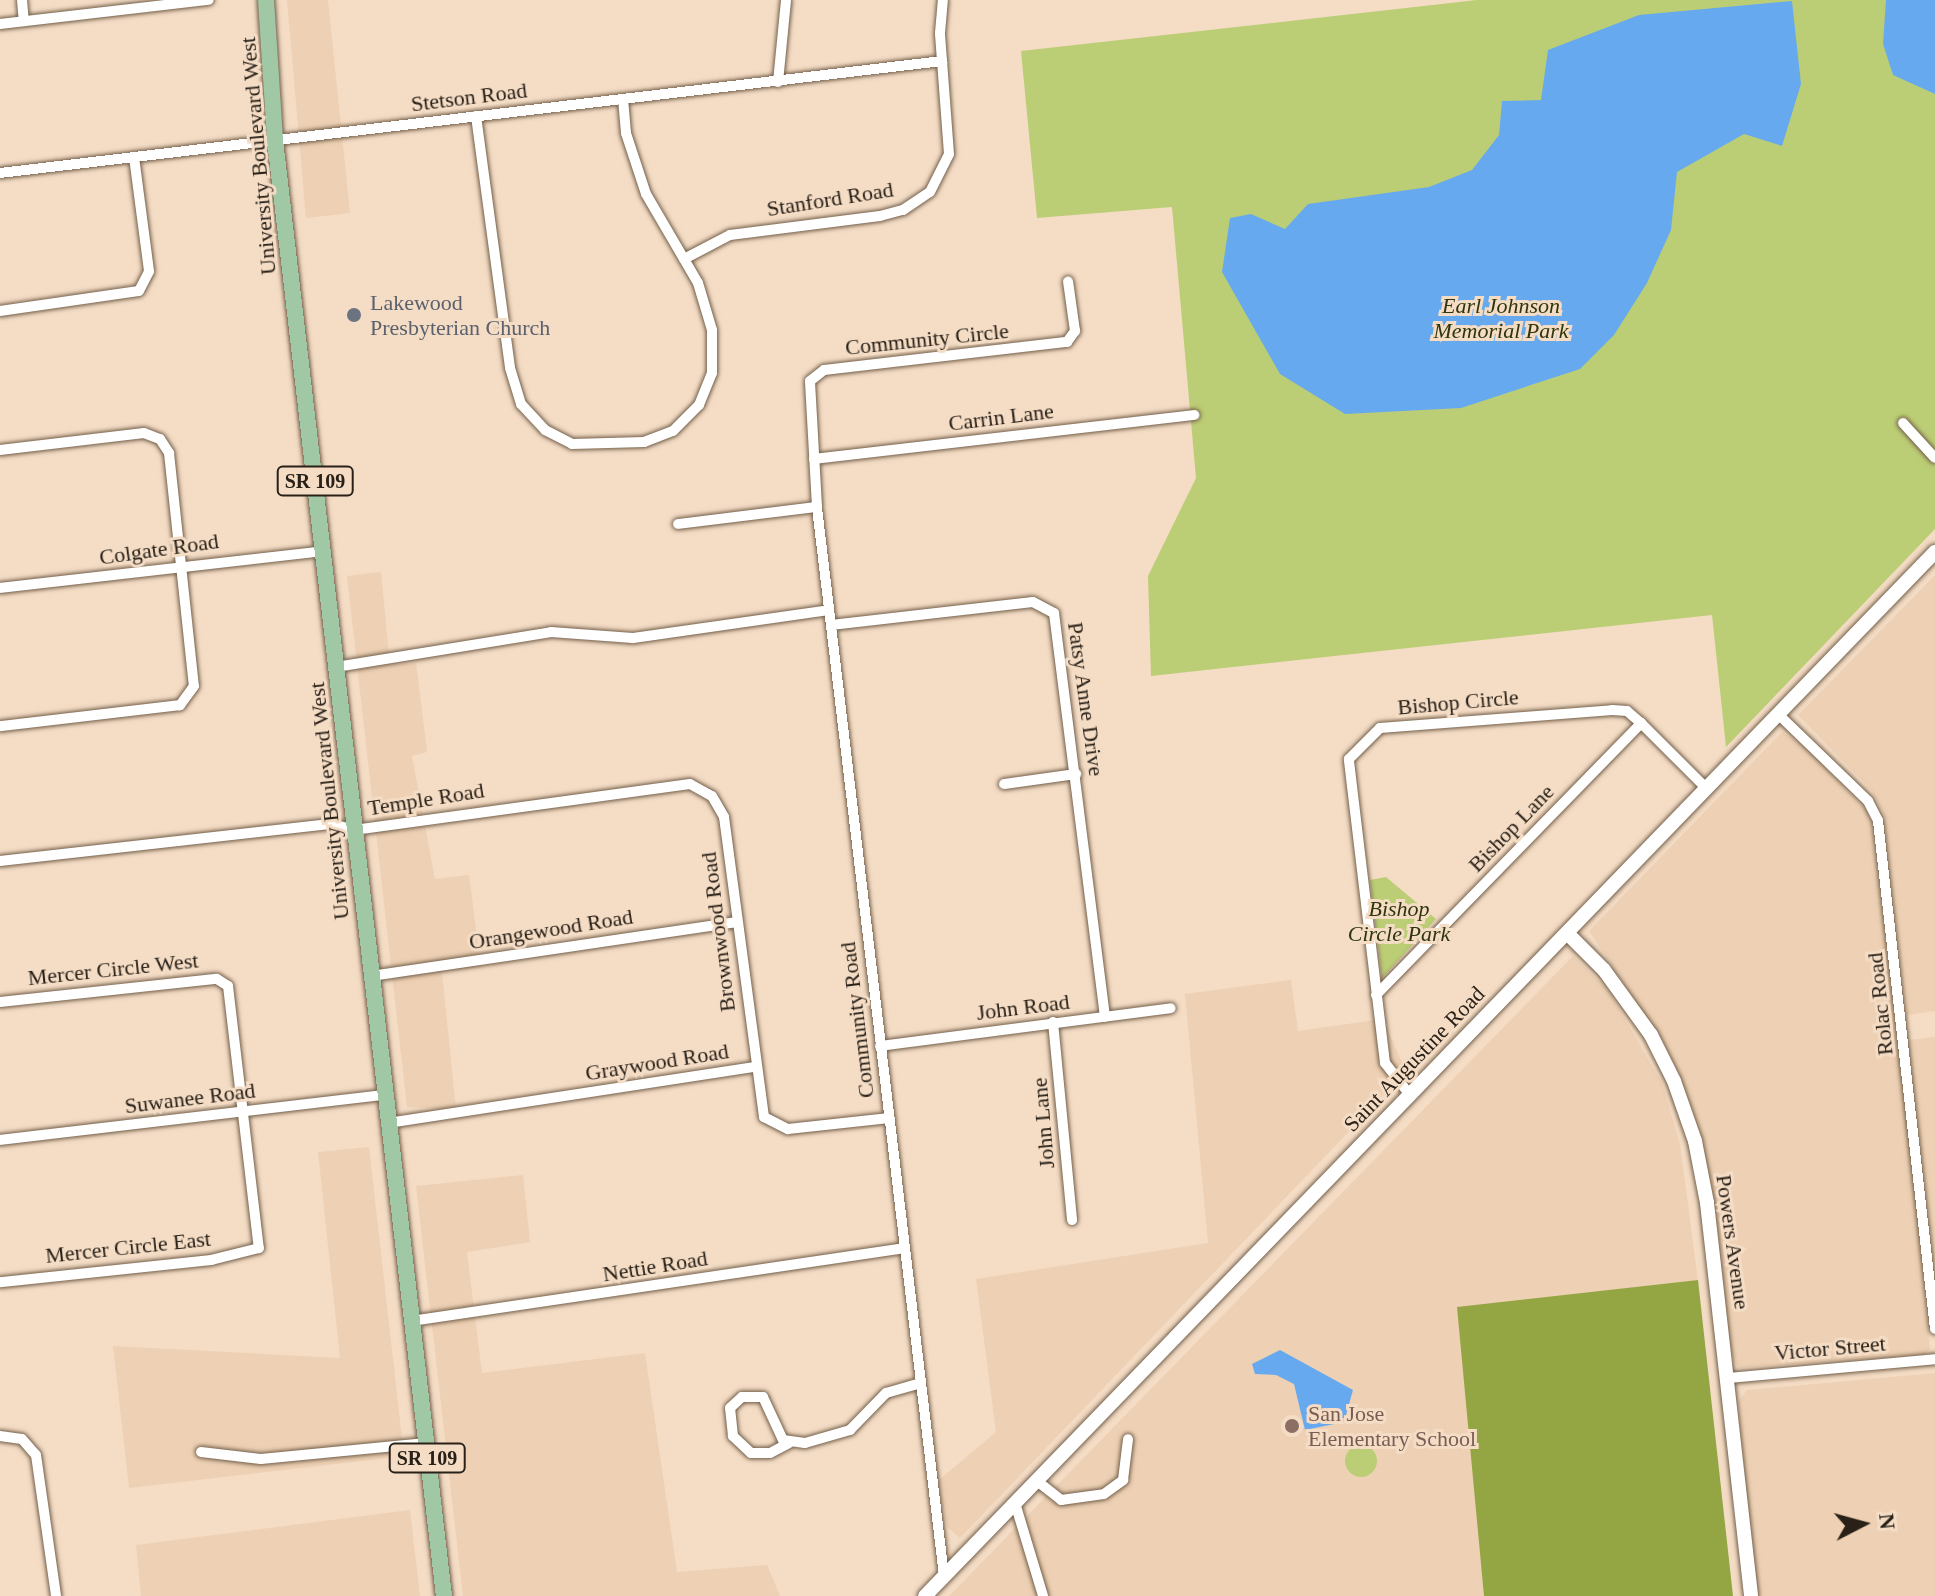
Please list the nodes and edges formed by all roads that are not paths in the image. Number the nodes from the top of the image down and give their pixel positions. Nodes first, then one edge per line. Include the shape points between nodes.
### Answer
1 (22, 0) edge
2 (209, 0) edge
3 (266, 0) edge
4 (786, 0) edge
5 (943, 0) edge
6 (24, 21) junction
7 (0, 24) edge
8 (942, 61) junction
9 (778, 82) junction
10 (623, 100) junction
11 (476, 116) junction
12 (275, 140) junction
13 (134, 157) junction
14 (0, 173) edge
15 (684, 259) junction
16 (1068, 281) dead end
17 (0, 311) edge
18 (1194, 415) dead end
19 (1903, 423) dead end
20 (0, 450) edge
21 (1935, 458) edge
22 (814, 459) junction
23 (817, 507) junction
24 (678, 524) dead end
25 (323, 551) junction
26 (1935, 552) edge
27 (182, 567) junction
28 (0, 588) edge
29 (829, 610) junction
30 (831, 625) junction
31 (336, 667) junction
32 (1778, 714) junction
33 (1641, 723) junction
34 (0, 726) edge
35 (1076, 774) junction
36 (1004, 784) dead end
37 (1707, 789) junction
38 (712, 796) joint
39 (354, 830) junction
40 (0, 861) edge
41 (737, 922) junction
42 (1567, 933) junction
43 (371, 976) junction
44 (1376, 995) junction
45 (0, 1002) edge
46 (1171, 1008) dead end
47 (1105, 1017) junction
48 (1053, 1022) junction
49 (880, 1046) junction
50 (755, 1067) junction
51 (385, 1095) junction
52 (1410, 1095) junction
53 (244, 1112) junction
54 (889, 1118) junction
55 (388, 1123) junction
56 (0, 1140) edge
57 (1072, 1220) dead end
58 (904, 1248) junction
59 (0, 1282) edge
60 (411, 1321) junction
61 (1935, 1329) edge
62 (1935, 1359) edge
63 (1728, 1378) junction
64 (920, 1383) junction
65 (0, 1436) edge
66 (1128, 1439) dead end
67 (426, 1443) junction
68 (789, 1443) junction
69 (201, 1452) dead end
70 (1037, 1481) junction
71 (1015, 1503) junction
72 (944, 1576) junction
73 (56, 1596) edge
74 (444, 1596) edge
75 (925, 1596) edge
76 (1043, 1596) edge
77 (1751, 1596) edge

1 - 6 street
2 - 6 street
3 - 12 main road, University Boulevard West / SR 109
4 - 9 street
5 - 8 street, Stanford Road
6 - 7 street
8 - 9 street, Stetson Road
8 - 15 street, Stanford Road via 949,154 936,186 919,201 880,216 730,235
9 - 10 street, Stetson Road
10 - 11 street, Stetson Road
10 - 15 street via 636,167
11 - 12 street, Stetson Road
11 - 15 street via 510,368 521,404 545,430 586,446 644,442 684,423 704,397 712,373 712,330 703,294
12 - 13 street, Stetson Road
12 - 25 main road, University Boulevard West / SR 109
13 - 14 street, Stetson Road
13 - 17 street via 149,271 139,291
16 - 22 street, Community Circle via 1075,331 1067,342 813,375
18 - 22 street, Carrin Lane
19 - 21 street
20 - 27 street via 144,433 160,439 169,453
22 - 23 street, Community Road
23 - 24 street
23 - 29 street, Community Road
25 - 27 street, Colgate Road
25 - 31 main road, University Boulevard West / SR 109
26 - 32 main road, Saint Augustine Road
27 - 28 street, Colgate Road
27 - 34 street via 194,686 187,700
29 - 30 street, Community Road
29 - 31 street via 633,638 551,632
30 - 35 street, Patsy Anne Drive via 1044,604 1058,621
30 - 49 street, Community Road
31 - 39 main road, University Boulevard West / SR 109
32 - 37 main road, Saint Augustine Road
32 - 61 street, Rolac Road via 1861,794 1878,821
33 - 37 street, Bishop Circle
33 - 44 street, Bishop Lane
33 - 44 street, Bishop Circle via 1627,711 1612,710 1380,728 1349,759
35 - 36 street
35 - 47 street, Patsy Anne Drive
37 - 42 main road, Saint Augustine Road
38 - 39 street, Temple Road via 675,782
38 - 41 street, Brownwood Road via 724,817
39 - 40 street, Temple Road via 332,824
39 - 43 main road, University Boulevard West / SR 109
41 - 43 street, Orangewood Road
41 - 50 street, Brownwood Road
42 - 52 main road, Saint Augustine Road
42 - 63 main road, Powers Avenue via 1622,991 1674,1081 1703,1176
43 - 51 main road, University Boulevard West / SR 109
44 - 52 street, Bishop Circle via 1385,1063
45 - 53 street, Mercer Circle West via 217,979 228,986
46 - 47 street, John Road
47 - 48 street, John Road
48 - 49 street, John Road
48 - 57 street, John Lane
49 - 54 street, Community Road
50 - 54 street, Graywood Road via 764,1117 778,1128
50 - 55 street, Graywood Road
51 - 53 street, Suwanee Road
51 - 55 main road, University Boulevard West / SR 109
52 - 70 main road, Saint Augustine Road
53 - 56 street, Suwanee Road
53 - 59 street, Mercer Circle East via 259,1248 211,1260
54 - 58 street, Community Road
55 - 60 main road, University Boulevard West / SR 109
58 - 60 street, Nettie Road
58 - 64 street, Community Road
60 - 67 main road, University Boulevard West / SR 109
62 - 63 street, Victor Street
63 - 77 main road, Powers Avenue
64 - 68 street via 886,1393 850,1430 820,1441
64 - 72 street, Community Road
65 - 73 street via 22,1439 36,1455
66 - 70 street via 1123,1480 1104,1494 1061,1500
67 - 69 street via 261,1459
67 - 74 main road, University Boulevard West / SR 109
68 - 68 street via 763,1397 742,1397 730,1408 733,1436 751,1453 770,1453
70 - 71 main road, Saint Augustine Road
71 - 72 main road, Saint Augustine Road
71 - 76 street
72 - 75 main road, Saint Augustine Road

